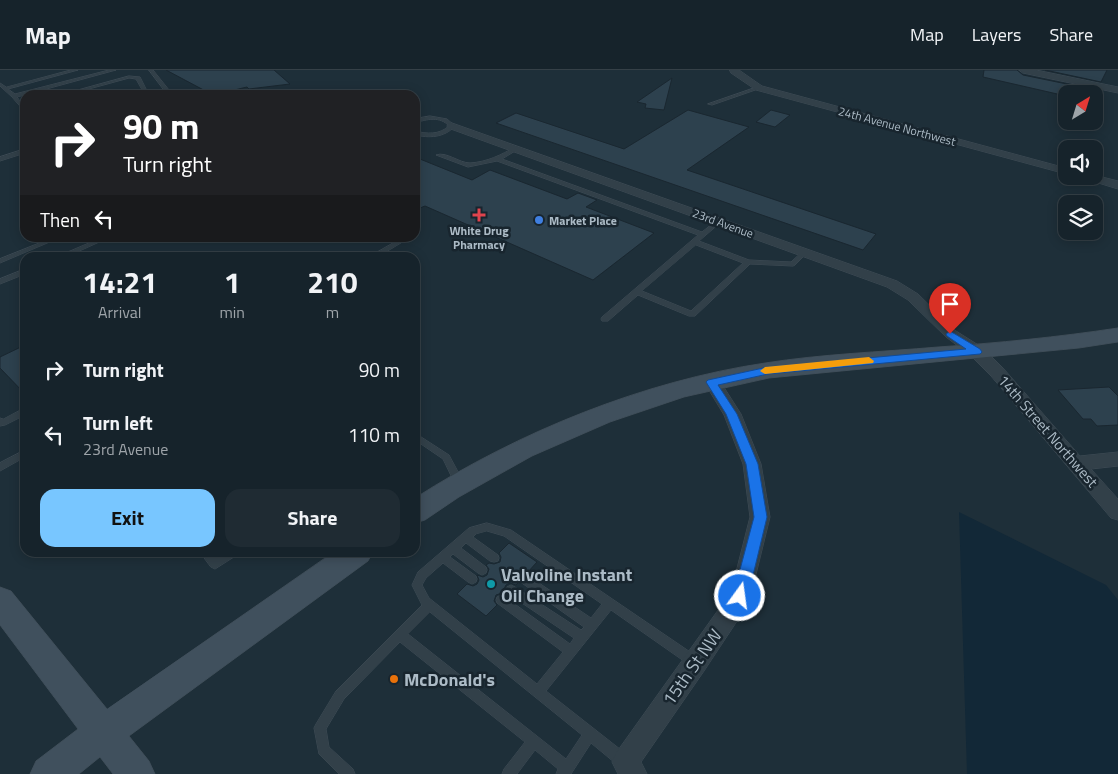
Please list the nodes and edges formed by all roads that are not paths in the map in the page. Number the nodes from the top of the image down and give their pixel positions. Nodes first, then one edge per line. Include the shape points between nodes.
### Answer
1 (76, 70) edge
2 (114, 70) edge
3 (151, 70) edge
4 (735, 70) edge
5 (1023, 70) edge
6 (0, 84) edge
7 (6, 88) junction
8 (759, 88) junction
9 (37, 90) edge
10 (80, 90) edge
11 (144, 90) edge
12 (167, 90) edge
13 (1118, 90) edge
14 (20, 94) edge
15 (14, 96) junction
16 (20, 102) edge
17 (710, 104) dead end
18 (420, 120) edge
19 (452, 126) junction
20 (420, 134) edge
21 (516, 148) junction
22 (20, 153) edge
23 (439, 155) dead end
24 (0, 159) edge
25 (497, 159) junction
26 (1058, 169) edge
27 (1103, 181) edge
28 (1118, 185) edge
29 (719, 221) junction
30 (703, 235) junction
31 (46, 242) edge
32 (96, 242) edge
33 (399, 242) edge
34 (695, 242) junction
35 (22, 252) edge
36 (72, 252) edge
37 (381, 252) edge
38 (804, 252) junction
39 (20, 253) edge
40 (0, 261) edge
41 (748, 262) junction
42 (20, 273) edge
43 (1, 280) edge
44 (637, 292) junction
45 (605, 319) dead end
46 (1118, 335) edge
47 (977, 352) junction
48 (712, 382) junction
49 (20, 414) edge
50 (0, 421) edge
51 (420, 439) edge
52 (20, 455) edge
53 (1118, 459) edge
54 (1076, 463) junction
55 (0, 467) edge
56 (460, 483) junction
57 (420, 509) edge
58 (1118, 512) edge
59 (466, 538) junction
60 (453, 548) junction
61 (209, 557) edge
62 (226, 557) edge
63 (351, 557) edge
64 (442, 557) junction
65 (494, 558) dead end
66 (482, 570) dead end
67 (522, 578) dead end
68 (472, 579) dead end
69 (511, 590) dead end
70 (501, 600) dead end
71 (0, 601) edge
72 (610, 603) junction
73 (430, 605) junction
74 (591, 625) junction
75 (400, 635) junction
76 (582, 637) junction
77 (571, 651) junction
78 (696, 662) junction
79 (538, 692) junction
80 (102, 733) junction
81 (590, 734) junction
82 (532, 742) junction
83 (518, 768) edge
84 (630, 768) edge
85 (565, 771) edge
86 (49, 774) edge
87 (136, 774) edge
88 (348, 774) edge
89 (509, 774) edge

1 - 7 lane
2 - 9 lane
3 - 12 lane
4 - 8 street, 24th Avenue Northwest
5 - 13 street
6 - 7 lane
7 - 15 lane
8 - 17 lane
8 - 26 street, 24th Avenue Northwest
10 - 11 lane via 128,77 138,78
14 - 15 lane
15 - 16 lane
18 - 19 lane via 448,120
19 - 20 lane via 435,135
19 - 21 street, 23rd Avenue
21 - 25 lane
21 - 29 street, 23rd Avenue
22 - 24 lane
23 - 25 lane via 468,165
25 - 30 lane
27 - 28 street
29 - 30 lane
29 - 38 street, 23rd Avenue
30 - 34 lane
31 - 35 lane
32 - 36 lane
33 - 37 lane
34 - 41 lane
34 - 44 lane
38 - 41 lane via 793,264
38 - 47 street, 23rd Avenue via 892,284 913,297 950,334
39 - 40 lane
41 - 44 lane via 692,314
42 - 43 lane
44 - 45 lane
46 - 47 street
47 - 48 street via 768,370
47 - 54 street, 14th Street Northwest
48 - 56 street via 638,402 583,423
48 - 78 street, 15th St NW via 732,414 752,464 760,517 740,596
49 - 50 lane via 2,423
51 - 56 lane via 446,457
52 - 55 lane
53 - 54 street
54 - 58 street, 14th Street Northwest
56 - 57 street
59 - 60 lane
59 - 65 lane
59 - 72 lane via 473,531 487,527 508,533
60 - 64 lane
60 - 66 lane
61 - 62 lane via 215,564
63 - 80 street
64 - 68 lane
64 - 73 lane via 422,575 417,585 424,602
67 - 74 lane
69 - 76 lane
70 - 77 lane
71 - 80 street
72 - 74 lane
72 - 78 lane
73 - 75 lane
73 - 79 lane
74 - 76 lane
75 - 82 lane
75 - 88 lane via 340,695 320,728 323,750
76 - 77 lane
77 - 79 lane
78 - 84 street, 15th St NW
79 - 81 lane
80 - 86 street
80 - 87 street
81 - 84 lane
81 - 85 lane
82 - 83 lane
82 - 85 lane
83 - 89 lane

